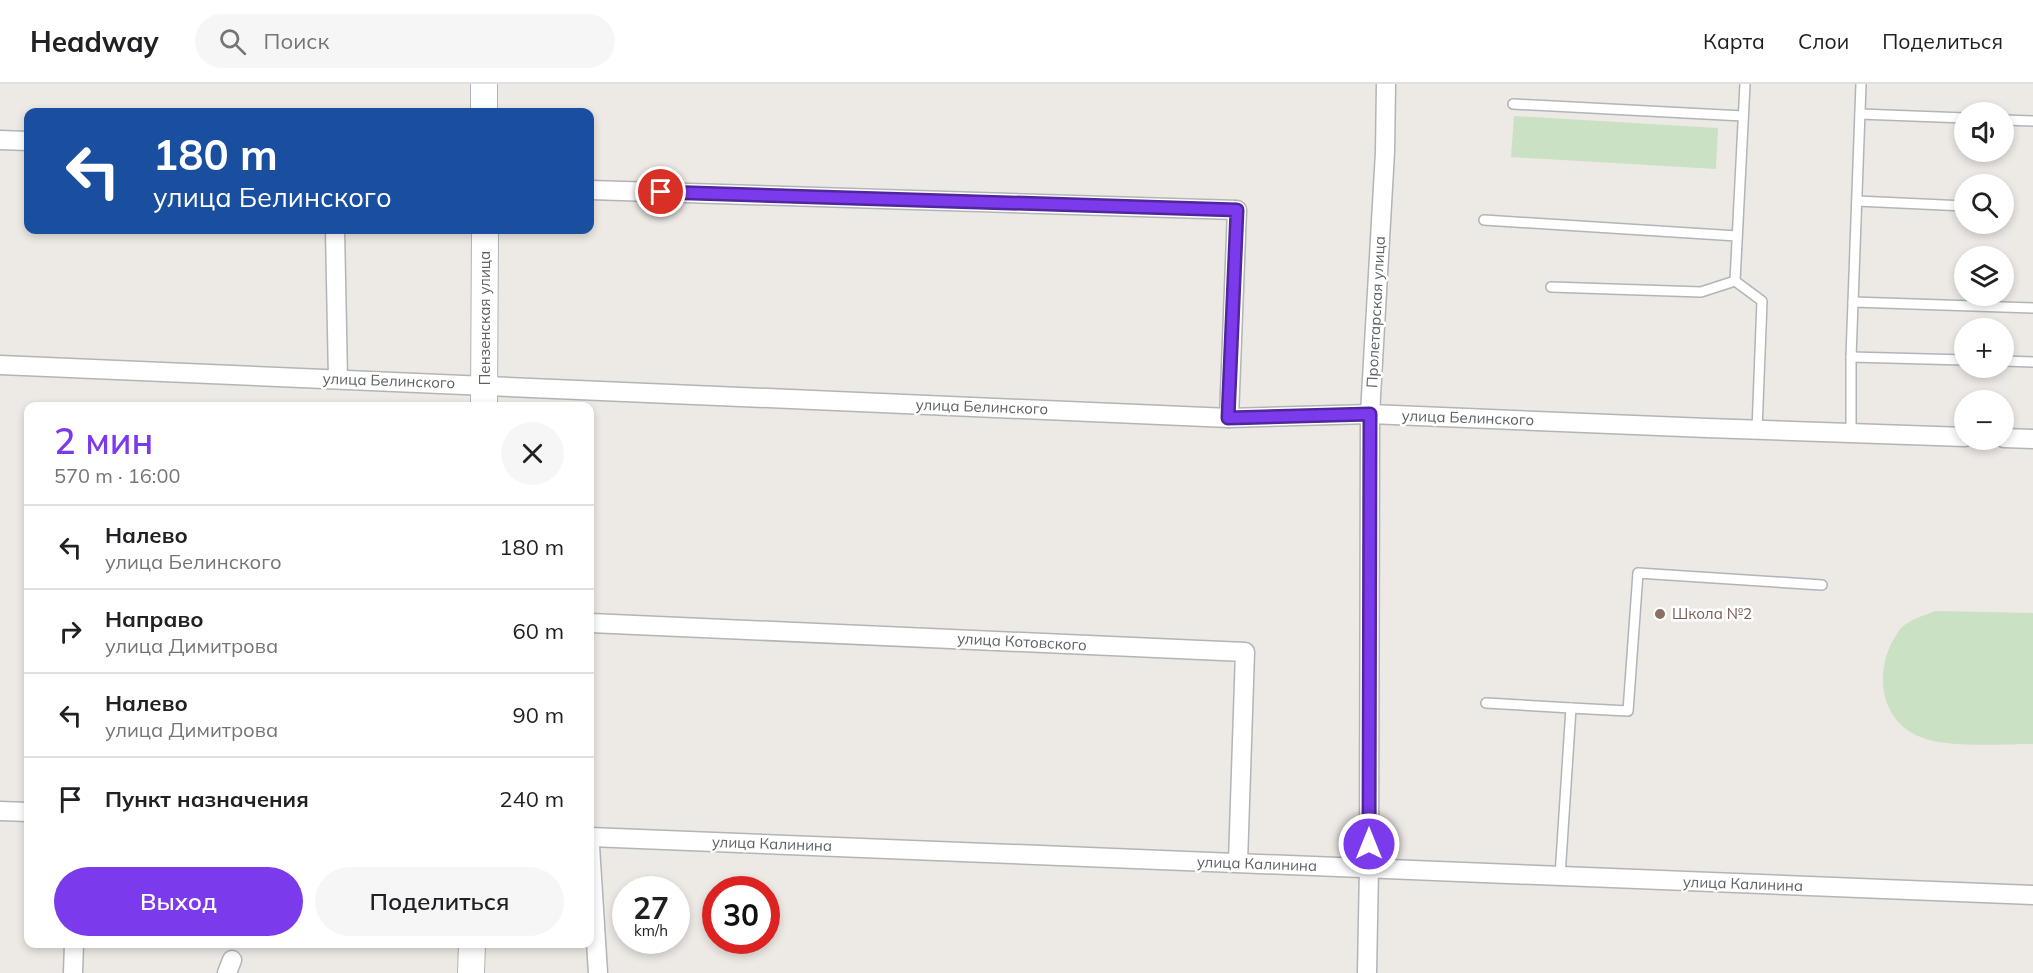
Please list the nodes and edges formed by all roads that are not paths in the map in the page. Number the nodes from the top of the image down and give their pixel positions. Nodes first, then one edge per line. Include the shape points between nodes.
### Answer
1 (484, 84) edge
2 (1386, 84) edge
3 (1744, 84) edge
4 (1861, 84) edge
5 (1513, 104) dead end
6 (484, 108) edge
7 (1860, 114) junction
8 (1743, 116) junction
9 (1954, 118) edge
10 (2014, 120) edge
11 (2033, 121) edge
12 (0, 140) edge
13 (24, 141) edge
14 (594, 190) edge
15 (1857, 201) junction
16 (1954, 205) edge
17 (1484, 220) dead end
18 (335, 234) edge
19 (485, 234) edge
20 (1737, 236) junction
21 (1734, 281) junction
22 (1551, 286) dead end
23 (1853, 302) junction
24 (2033, 308) edge
25 (1851, 357) junction
26 (1954, 360) edge
27 (2014, 361) edge
28 (2033, 362) edge
29 (0, 365) edge
30 (338, 379) junction
31 (485, 396) edge
32 (1370, 414) junction
33 (1228, 418) junction
34 (1758, 430) junction
35 (1851, 433) junction
36 (1954, 436) edge
37 (2014, 438) edge
38 (2033, 439) edge
39 (1822, 585) dead end
40 (594, 623) edge
41 (1486, 703) dead end
42 (1571, 708) junction
43 (0, 811) edge
44 (24, 812) edge
45 (594, 837) edge
46 (1238, 862) junction
47 (1369, 868) junction
48 (1560, 876) junction
49 (2033, 895) edge
50 (594, 910) edge
51 (74, 948) edge
52 (472, 948) edge
53 (73, 973) edge
54 (471, 973) edge
55 (598, 973) edge
56 (1367, 973) edge

1 - 6 street
2 - 32 street, Пролетарская улица
3 - 8 lane
4 - 7 lane
5 - 8 lane
7 - 9 lane
7 - 15 lane
8 - 20 lane
10 - 11 lane
12 - 13 street
14 - 33 street via 1237,210
15 - 16 lane
15 - 23 lane
17 - 20 lane
18 - 30 street
19 - 31 street, Пензенская улица
20 - 21 lane
21 - 22 lane via 1701,292
21 - 34 lane via 1761,302
23 - 24 lane
23 - 25 lane
25 - 26 lane
25 - 35 lane
27 - 28 lane
29 - 30 street, улица Белинского
30 - 31 street, улица Белинского
31 - 33 street, улица Белинского
32 - 33 street, улица Белинского
32 - 34 street, улица Белинского
32 - 47 street, Пролетарская улица
34 - 35 street, улица Белинского
35 - 36 street, улица Белинского
37 - 38 street
39 - 42 lane via 1638,573 1628,711
40 - 46 street, улица Котовского via 1245,652
41 - 42 lane
42 - 48 lane
43 - 44 street
45 - 46 street, улица Калинина
46 - 47 street, улица Калинина
47 - 48 street, улица Калинина
47 - 56 street, Пролетарская улица
48 - 49 street, улица Калинина
50 - 55 street
51 - 53 street
52 - 54 street

